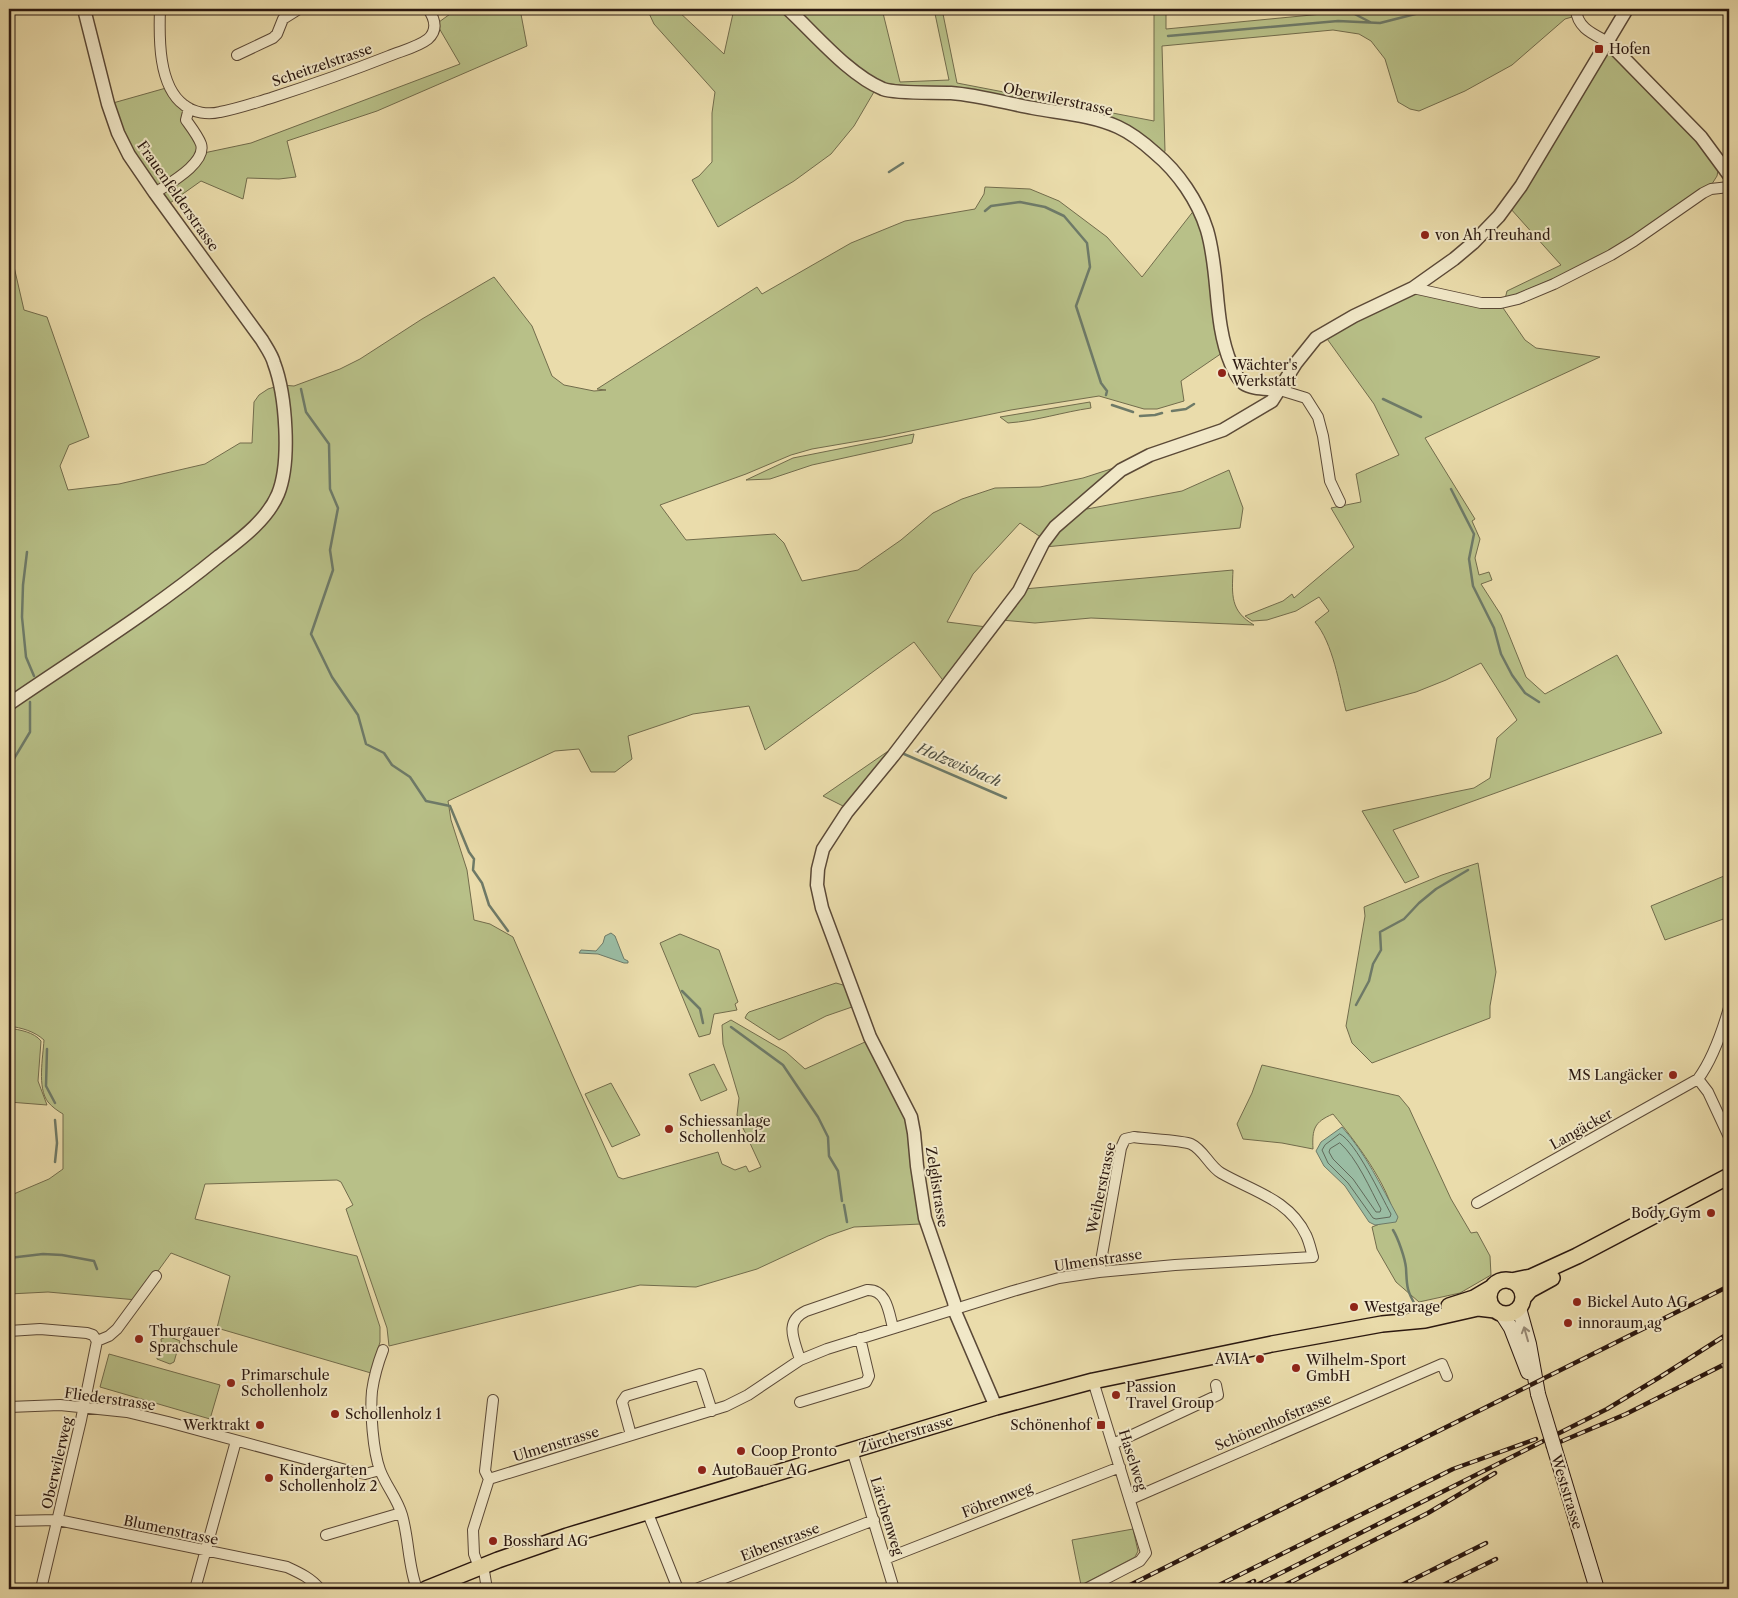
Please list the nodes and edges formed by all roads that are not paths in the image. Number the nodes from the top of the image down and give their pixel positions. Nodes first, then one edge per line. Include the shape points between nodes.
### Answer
1 (84, 9) edge
2 (160, 9) edge
3 (299, 9) edge
4 (428, 9) edge
5 (788, 9) edge
6 (1576, 9) edge
7 (1627, 9) edge
8 (1608, 42) junction
9 (237, 55) dead end
10 (189, 108) junction
11 (1729, 175) edge
12 (1729, 187) edge
13 (155, 194) junction
14 (1413, 288) junction
15 (1280, 390) junction
16 (1340, 502) dead end
17 (9, 704) edge
18 (1729, 1008) edge
19 (1698, 1079) junction
20 (1726, 1124) edge
21 (1729, 1137) edge
22 (1729, 1176) edge
23 (1477, 1203) dead end
24 (1313, 1257) joint
25 (1583, 1257) junction
26 (1099, 1272) junction
27 (156, 1276) dead end
28 (1511, 1281) junction
29 (1491, 1288) junction
30 (1521, 1303) junction
31 (955, 1309) junction
32 (1498, 1312) junction
33 (1397, 1321) junction
34 (893, 1328) junction
35 (9, 1331) edge
36 (860, 1338) junction
37 (98, 1341) junction
38 (382, 1350) dead end
39 (800, 1360) junction
40 (1447, 1376) dead end
41 (1093, 1381) junction
42 (1216, 1385) dead end
43 (1538, 1394) junction
44 (493, 1400) dead end
45 (800, 1402) dead end
46 (9, 1407) edge
47 (84, 1407) junction
48 (996, 1407) junction
49 (712, 1411) junction
50 (631, 1435) junction
51 (236, 1441) junction
52 (1113, 1444) junction
53 (852, 1450) junction
54 (1120, 1467) junction
55 (380, 1470) junction
56 (490, 1479) junction
57 (1131, 1499) junction
58 (647, 1511) junction
59 (401, 1513) junction
60 (58, 1520) junction
61 (874, 1520) junction
62 (9, 1521) edge
63 (326, 1535) dead end
64 (205, 1551) junction
65 (885, 1559) junction
66 (480, 1567) junction
67 (41, 1589) edge
68 (195, 1589) edge
69 (320, 1589) edge
70 (417, 1589) edge
71 (426, 1589) edge
72 (487, 1589) edge
73 (678, 1589) edge
74 (696, 1589) edge
75 (894, 1589) edge
76 (1086, 1589) edge
77 (1597, 1589) edge

1 - 13 street, Frauenfelderstrasse via 118,133
2 - 10 street via 161,57 169,86
3 - 9 street via 283,19 273,38
4 - 10 street, Scheitzelstrasse via 435,25 434,32 421,43 356,69 242,107 207,114
5 - 15 street, Oberwilerstrasse via 844,63 883,89 967,95 1085,118 1118,127 1137,139 1178,178 1202,218 1215,271 1221,335 1238,376 1249,386
6 - 8 street via 1584,29
7 - 8 street, Zelglistrasse
8 - 11 street via 1701,137
8 - 14 street, Zelglistrasse via 1521,186 1499,216 1454,259
10 - 13 street via 186,120 201,144 199,158
12 - 14 street via 1703,192 1611,255 1518,299 1481,303
13 - 17 street, Frauenfelderstrasse via 262,340 274,362 281,385 285,439 283,478 278,495 267,513 241,538 154,607
14 - 15 street, Zelglistrasse via 1316,338
15 - 16 street, Oberwilerstrasse via 1306,398 1318,416 1330,481
15 - 31 street, Zelglistrasse via 1272,401 1223,430 1150,455 1121,470 1055,527 1042,543 1019,591 847,812 823,849 817,885 822,908 870,1037 911,1117 925,1218
18 - 19 street via 1716,1045
19 - 20 street
19 - 23 street, Langäcker
20 - 21 street
22 - 25 main road
24 - 26 street, Ulmenstrasse
24 - 26 street, Weiherstrasse via 1298,1220 1259,1191 1220,1173 1200,1150 1190,1144 1134,1137 1125,1139 1121,1148
25 - 28 main road via 1531,1277
25 - 30 main road via 1566,1272 1530,1290
26 - 31 street, Ulmenstrasse via 1059,1278
27 - 37 street via 117,1328
28 - 29 main road via 1498,1282
28 - 30 main road via 1520,1288
29 - 32 main road via 1488,1298 1491,1307
29 - 33 main road, Zürcherstrasse via 1474,1298
30 - 32 main road via 1511,1314
43 -> 30 main road, Weststrasse
31 - 34 street, Ulmenstrasse
31 - 48 street, Zelglistrasse
32 - 33 main road, Zürcherstrasse via 1478,1308 1425,1320
32 - 43 main road, Weststrasse via 1511,1328
33 - 41 main road, Zürcherstrasse
34 - 36 street, Ulmenstrasse
34 - 39 street via 886,1301 872,1290 806,1311 794,1319 791,1329
35 - 37 street via 40,1329 86,1333
36 - 39 street, Ulmenstrasse
36 - 45 street via 869,1376 866,1382
37 - 47 street, Oberwilerweg
38 - 55 street via 372,1392 373,1433
39 - 49 street, Ulmenstrasse via 748,1395
40 - 57 street, Schönenhofstrasse via 1442,1364
41 - 48 main road, Zürcherstrasse
41 - 52 street, Haselweg
42 - 52 street via 1218,1395
43 - 77 main road, Weststrasse, bridge
44 - 56 street via 485,1471
46 - 47 street, Fliederstrasse
47 - 51 street, Fliederstrasse via 127,1412
47 - 60 street, Oberwilerweg
48 - 53 main road, Zürcherstrasse
49 - 50 street, Ulmenstrasse
49 - 50 street via 699,1374 626,1396 622,1402
50 - 56 street, Ulmenstrasse
51 - 55 street, Fliederstrasse via 365,1474
51 - 64 street
52 - 54 street, Haselweg
53 - 58 main road, Zürcherstrasse
53 - 61 street, Lärchenweg
54 - 57 street, Haselweg
54 - 65 street, Föhrenweg
55 - 59 street
56 - 66 street via 473,1530 473,1549
57 - 76 street, Haselweg via 1146,1549 1145,1557
58 - 66 main road, Zürcherstrasse
58 - 73 street
59 - 63 street
59 - 70 street via 412,1578
60 - 62 street, Blumenstrasse
60 - 64 street, Blumenstrasse
60 - 67 street, Oberwilerweg
61 - 65 street, Lärchenweg
61 - 74 street, Eibenstrasse
64 - 68 street
64 - 69 street, Blumenstrasse via 287,1567 315,1582
65 - 75 street, Lärchenweg
66 - 71 main road, Zürcherstrasse
66 - 72 street via 486,1576

